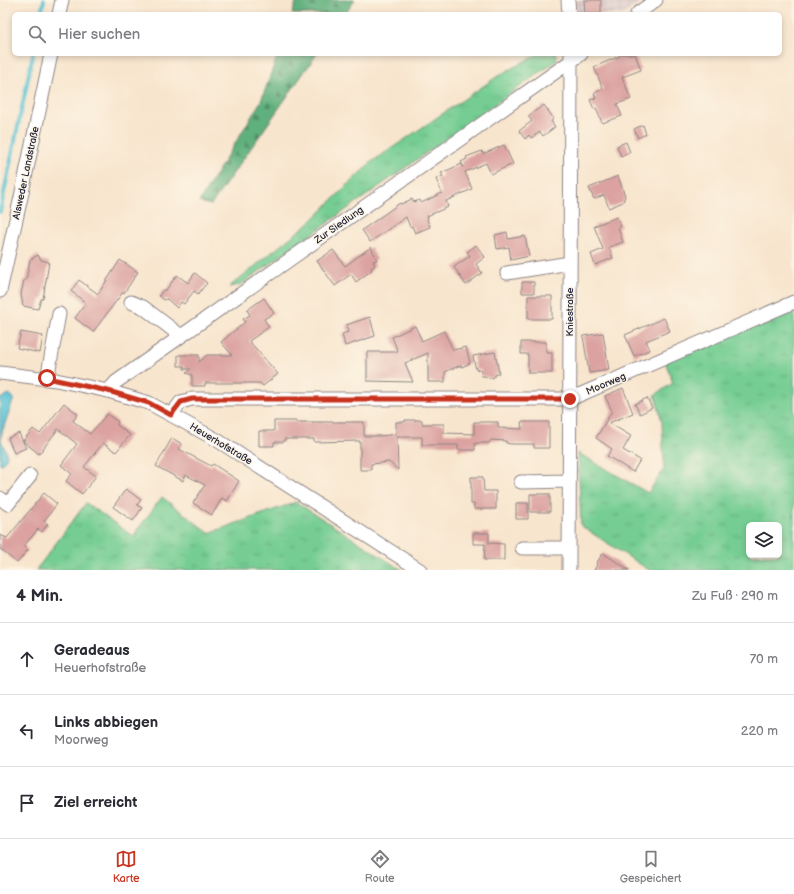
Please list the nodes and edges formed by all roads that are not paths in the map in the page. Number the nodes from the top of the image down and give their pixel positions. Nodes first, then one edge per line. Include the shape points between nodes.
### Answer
1 (62, 0) edge
2 (568, 0) edge
3 (656, 0) edge
4 (59, 12) edge
5 (569, 12) edge
6 (640, 12) edge
7 (51, 56) edge
8 (574, 56) edge
9 (570, 263) junction
10 (507, 273) dead end
11 (0, 291) edge
12 (131, 302) dead end
13 (794, 302) edge
14 (59, 314) dead end
15 (181, 336) junction
16 (0, 373) edge
17 (47, 378) junction
18 (108, 391) junction
19 (570, 399) junction
20 (171, 415) junction
21 (30, 476) dead end
22 (569, 481) junction
23 (521, 482) dead end
24 (0, 498) edge
25 (522, 548) dead end
26 (569, 548) junction
27 (420, 570) edge
28 (569, 570) edge

1 - 4 street
2 - 5 street
3 - 6 street
7 - 11 street, Alsweder Landstraße
8 - 9 street, Kniestraße
8 - 15 street, Zur Siedlung
9 - 10 street
9 - 19 street, Kniestraße
12 - 15 street via 143,307
13 - 19 street, Moorweg
14 - 17 street
15 - 18 street, Zur Siedlung via 116,382
16 - 17 street, Heuerhofstraße
17 - 18 street, Heuerhofstraße
18 - 20 street, Heuerhofstraße via 149,403
19 - 20 street, Moorweg via 192,399 181,402
19 - 22 street, Kniestraße
20 - 27 street, Heuerhofstraße via 217,440
21 - 24 street via 8,504
22 - 23 street
22 - 26 street, Kniestraße
25 - 26 street
26 - 28 street, Kniestraße

